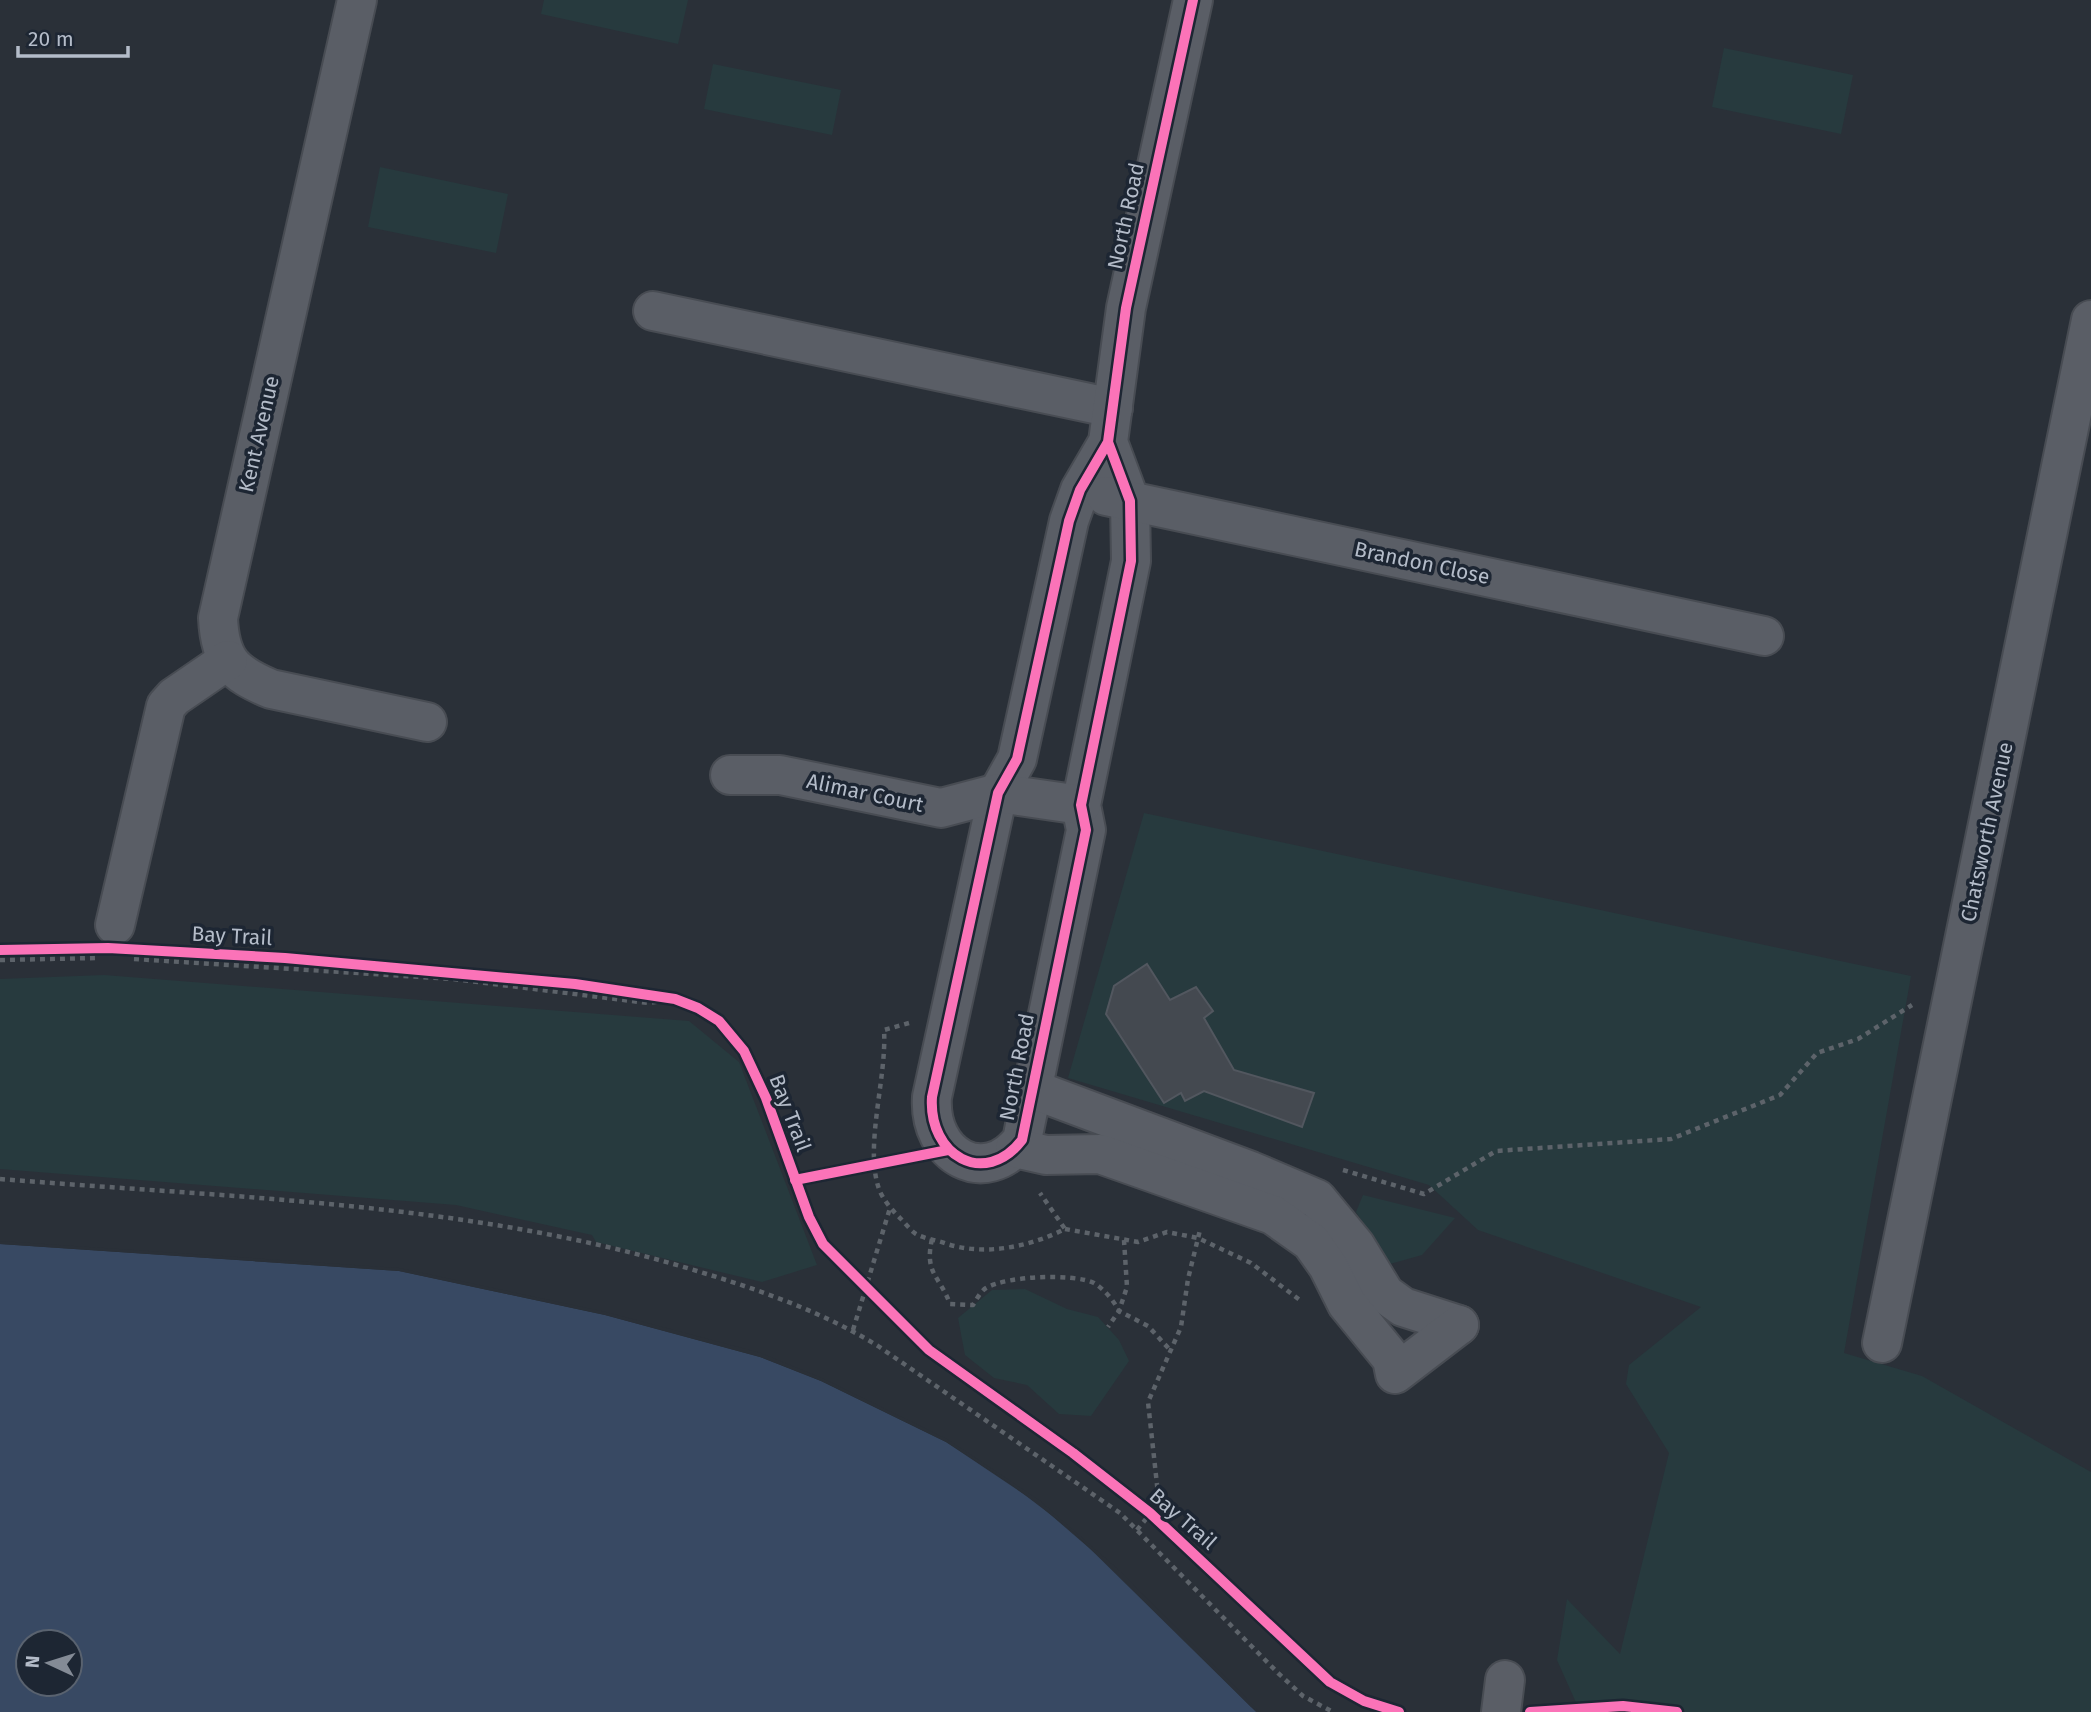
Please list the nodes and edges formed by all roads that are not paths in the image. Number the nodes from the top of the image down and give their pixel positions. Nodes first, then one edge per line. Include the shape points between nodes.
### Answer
1 (357, 0) edge
2 (1193, 0) edge
3 (653, 311) dead end
4 (2091, 320) edge
5 (1111, 425) junction
6 (1080, 490) junction
7 (1130, 501) junction
8 (1764, 636) dead end
9 (228, 660) junction
10 (427, 722) dead end
11 (730, 775) dead end
12 (998, 793) junction
13 (1081, 805) junction
14 (113, 945) road end
15 (1032, 1089) junction
16 (1014, 1150) junction
17 (1414, 1310) junction
18 (1882, 1343) dead end
19 (1388, 1359) junction

1 - 9 street, Kent Avenue via 218,618
2 - 5 street, North Road via 1126,307
3 - 5 street
4 - 18 street, Chatsworth Avenue
5 - 6 street, North Road
5 - 7 street, North Road
6 - 7 street, Brandon Close
6 - 12 street, North Road via 1069,521 1017,759
7 - 8 street, Brandon Close
7 - 13 street, North Road via 1131,561
9 - 10 street via 247,679 271,689
9 - 14 street via 166,706
11 - 12 street, Alimar Court via 780,775 941,808
12 - 13 street
12 - 16 street, North Road via 931,1112 939,1140 954,1155 991,1161
13 - 15 street, North Road via 1086,830
15 - 16 street, North Road via 1027,1122
15 - 17 street via 1317,1199 1355,1245 1385,1294
16 - 19 street via 1046,1155 1100,1154 1273,1215 1311,1242 1347,1304
17 - 19 street
17 - 19 street via 1459,1325

